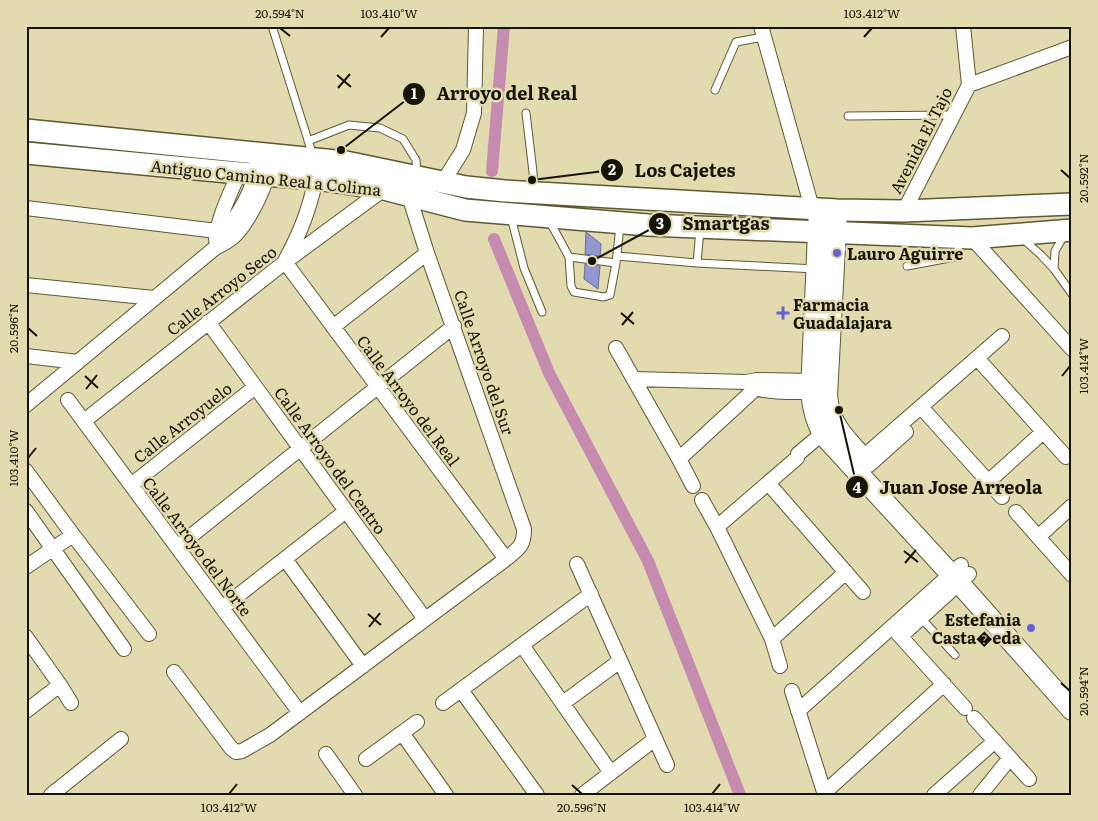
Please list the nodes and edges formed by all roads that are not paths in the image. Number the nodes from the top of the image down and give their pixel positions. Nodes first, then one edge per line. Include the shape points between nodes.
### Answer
1 (272, 26) edge
2 (476, 26) edge
3 (963, 26) edge
4 (762, 32) edge
5 (1072, 47) edge
6 (969, 85) junction
7 (715, 90) dead end
8 (526, 113) dead end
9 (953, 115) junction
10 (848, 116) dead end
11 (26, 130) edge
12 (26, 153) edge
13 (263, 154) junction
14 (313, 160) junction
15 (254, 175) junction
16 (443, 182) junction
17 (413, 186) junction
18 (384, 189) junction
19 (534, 193) junction
20 (1072, 204) edge
21 (26, 208) edge
22 (823, 209) junction
23 (904, 210) junction
24 (511, 214) junction
25 (547, 217) junction
26 (620, 222) junction
27 (700, 228) junction
28 (1069, 230) edge
29 (827, 232) junction
30 (1018, 234) junction
31 (224, 235) junction
32 (965, 238) junction
33 (427, 253) junction
34 (569, 257) junction
35 (616, 260) junction
36 (285, 262) junction
37 (697, 263) junction
38 (907, 266) dead end
39 (816, 269) junction
40 (1054, 269) junction
41 (26, 284) edge
42 (1072, 294) edge
43 (154, 298) junction
44 (542, 312) dead end
45 (208, 322) junction
46 (454, 326) junction
47 (333, 327) junction
48 (1002, 336) dead end
49 (616, 348) dead end
50 (1072, 349) edge
51 (26, 356) edge
52 (977, 358) junction
53 (78, 362) junction
54 (634, 379) junction
55 (752, 384) junction
56 (255, 387) junction
57 (378, 387) junction
58 (811, 387) junction
59 (68, 400) dead end
60 (26, 405) edge
61 (924, 410) junction
62 (84, 421) junction
63 (1044, 432) junction
64 (825, 436) junction
65 (300, 449) junction
66 (1066, 458) dead end
67 (679, 459) junction
68 (865, 461) junction
69 (26, 471) edge
70 (988, 482) junction
71 (768, 483) junction
72 (131, 485) junction
73 (693, 486) dead end
74 (1002, 498) dead end
75 (702, 500) dead end
76 (1072, 506) edge
77 (26, 511) edge
78 (346, 511) junction
79 (1016, 512) dead end
80 (717, 527) junction
81 (73, 535) junction
82 (1038, 537) junction
83 (177, 547) junction
84 (52, 549) junction
85 (285, 559) junction
86 (506, 559) junction
87 (577, 564) dead end
88 (26, 567) edge
89 (846, 572) junction
90 (960, 574) junction
91 (1072, 575) edge
92 (863, 592) dead end
93 (591, 594) junction
94 (222, 608) junction
95 (921, 618) junction
96 (425, 619) junction
97 (896, 632) junction
98 (149, 634) dead end
99 (26, 637) edge
100 (772, 639) junction
101 (522, 645) junction
102 (124, 649) dead end
103 (955, 655) dead end
104 (620, 661) junction
105 (363, 666) junction
106 (780, 666) dead end
107 (174, 672) dead end
108 (944, 684) junction
109 (60, 685) junction
110 (1072, 689) edge
111 (461, 690) junction
112 (792, 691) dead end
113 (70, 703) dead end
114 (444, 703) dead end
115 (563, 703) junction
116 (1072, 710) edge
117 (26, 711) edge
118 (798, 712) junction
119 (300, 713) junction
120 (417, 722) dead end
121 (402, 733) junction
122 (121, 739) dead end
123 (655, 739) junction
124 (995, 741) junction
125 (326, 754) dead end
126 (1010, 758) junction
127 (366, 759) dead end
128 (667, 765) dead end
129 (611, 772) junction
130 (1030, 779) dead end
131 (825, 794) edge
132 (50, 795) edge
133 (355, 795) edge
134 (446, 795) edge
135 (537, 795) edge
136 (582, 795) edge
137 (934, 795) edge
138 (980, 795) edge

1 - 14 lane
2 - 16 street via 474,113 463,150
3 - 6 street, Avenida El Tajo
4 - 7 lane via 736,42
4 - 22 street
5 - 6 street
6 - 9 street, Avenida El Tajo
8 - 19 lane
9 - 10 lane
9 - 23 street, Avenida El Tajo
11 - 13 main road, Antiguo Camino Real a Colima
12 - 15 main road, Antiguo Camino Real a Colima
13 - 14 main road, Antiguo Camino Real a Colima
13 - 15 street
14 - 15 main road, Antiguo Camino Real a Colima
14 - 17 main road, Antiguo Camino Real a Colima via 346,162
14 - 17 lane via 349,125 380,128 403,139 416,160
14 - 18 main road, Antiguo Camino Real a Colima
14 - 36 street via 309,208
15 - 31 street via 250,202
15 - 31 street via 226,204
16 - 17 main road, Antiguo Camino Real a Colima
16 - 19 main road, Antiguo Camino Real a Colima
17 - 18 main road, Antiguo Camino Real a Colima
17 - 24 main road, Antiguo Camino Real a Colima via 465,210
17 - 33 street, Calle Arroyo del Sur
18 - 36 street, Calle Arroyo Seco
19 - 22 main road, Antiguo Camino Real a Colima
20 - 23 main road, Antiguo Camino Real a Colima
21 - 31 street
22 - 23 main road, Antiguo Camino Real a Colima
22 - 29 street
24 - 25 main road, Antiguo Camino Real a Colima
24 - 44 lane via 524,268
25 - 26 main road, Antiguo Camino Real a Colima
25 - 34 lane
26 - 27 main road, Antiguo Camino Real a Colima
26 - 35 lane
27 - 29 main road, Antiguo Camino Real a Colima
27 - 37 lane
28 - 30 main road, Antiguo Camino Real a Colima
28 - 40 lane via 1056,251
29 - 32 main road, Antiguo Camino Real a Colima
29 - 39 street
29 - 68 street via 829,409 836,426
30 - 32 main road, Antiguo Camino Real a Colima
30 - 40 lane
31 - 43 street via 215,248
32 - 38 lane via 955,256
32 - 50 street
33 - 46 street, Calle Arroyo del Sur
33 - 47 street
34 - 35 lane
34 - 35 lane via 570,286 574,292 604,297 610,294
35 - 37 lane
36 - 45 street, Calle Arroyo Seco
36 - 47 street, Calle Arroyo del Real
37 - 39 lane
39 - 58 street
40 - 42 lane
41 - 43 street
43 - 53 street
45 - 56 street, Calle Arroyo del Centro
45 - 62 street, Calle Arroyo Seco
46 - 57 street
46 - 86 street, Calle Arroyo del Sur via 524,528 524,540
47 - 57 street, Calle Arroyo del Real
48 - 52 street
49 - 54 street
51 - 53 street
52 - 61 street
52 - 63 street
53 - 60 street
54 - 55 street
54 - 67 street
55 - 58 street
55 - 67 street
56 - 65 street, Calle Arroyo del Centro
56 - 72 street, Calle Arroyuelo
57 - 65 street
57 - 86 street, Calle Arroyo del Real
58 - 64 street via 813,410
59 - 62 street, Calle Arroyo del Norte
61 - 68 street
61 - 70 street
62 - 72 street, Calle Arroyo del Norte
63 - 66 street
63 - 70 street
64 - 71 street via 798,454
64 - 90 street
65 - 78 street, Calle Arroyo del Centro
65 - 83 street
67 - 73 street
68 - 90 street
69 - 81 street
70 - 74 street
71 - 80 street
71 - 89 street
72 - 83 street, Calle Arroyo del Norte
75 - 80 street
76 - 82 street
77 - 84 street
78 - 85 street
78 - 96 street, Calle Arroyo del Centro
79 - 82 street
80 - 100 street
81 - 84 street
81 - 98 street
82 - 91 street
83 - 94 street, Calle Arroyo del Norte
84 - 88 street
84 - 102 street
85 - 94 street
85 - 105 street
86 - 96 street
87 - 93 street
89 - 92 street
89 - 100 street
90 - 95 street
90 - 97 street
90 - 110 street
90 - 116 street
93 - 101 street
93 - 104 street
94 - 119 street, Calle Arroyo del Norte
95 - 97 street
95 - 103 lane
96 - 105 street
97 - 108 street
97 - 118 street
99 - 109 street
100 - 106 street
101 - 111 street
101 - 115 street
104 - 115 street
104 - 123 street
105 - 119 street
107 - 119 street via 236,752 242,752 270,735
108 - 124 street
108 - 131 street
109 - 113 street
109 - 117 street
111 - 114 street
111 - 135 street
112 - 118 street
115 - 129 street
118 - 131 street
120 - 121 street
121 - 127 street
121 - 134 street
122 - 132 street
123 - 128 street
123 - 129 street
124 - 126 street
124 - 137 street
125 - 133 street
126 - 130 street
126 - 138 street
129 - 136 street

